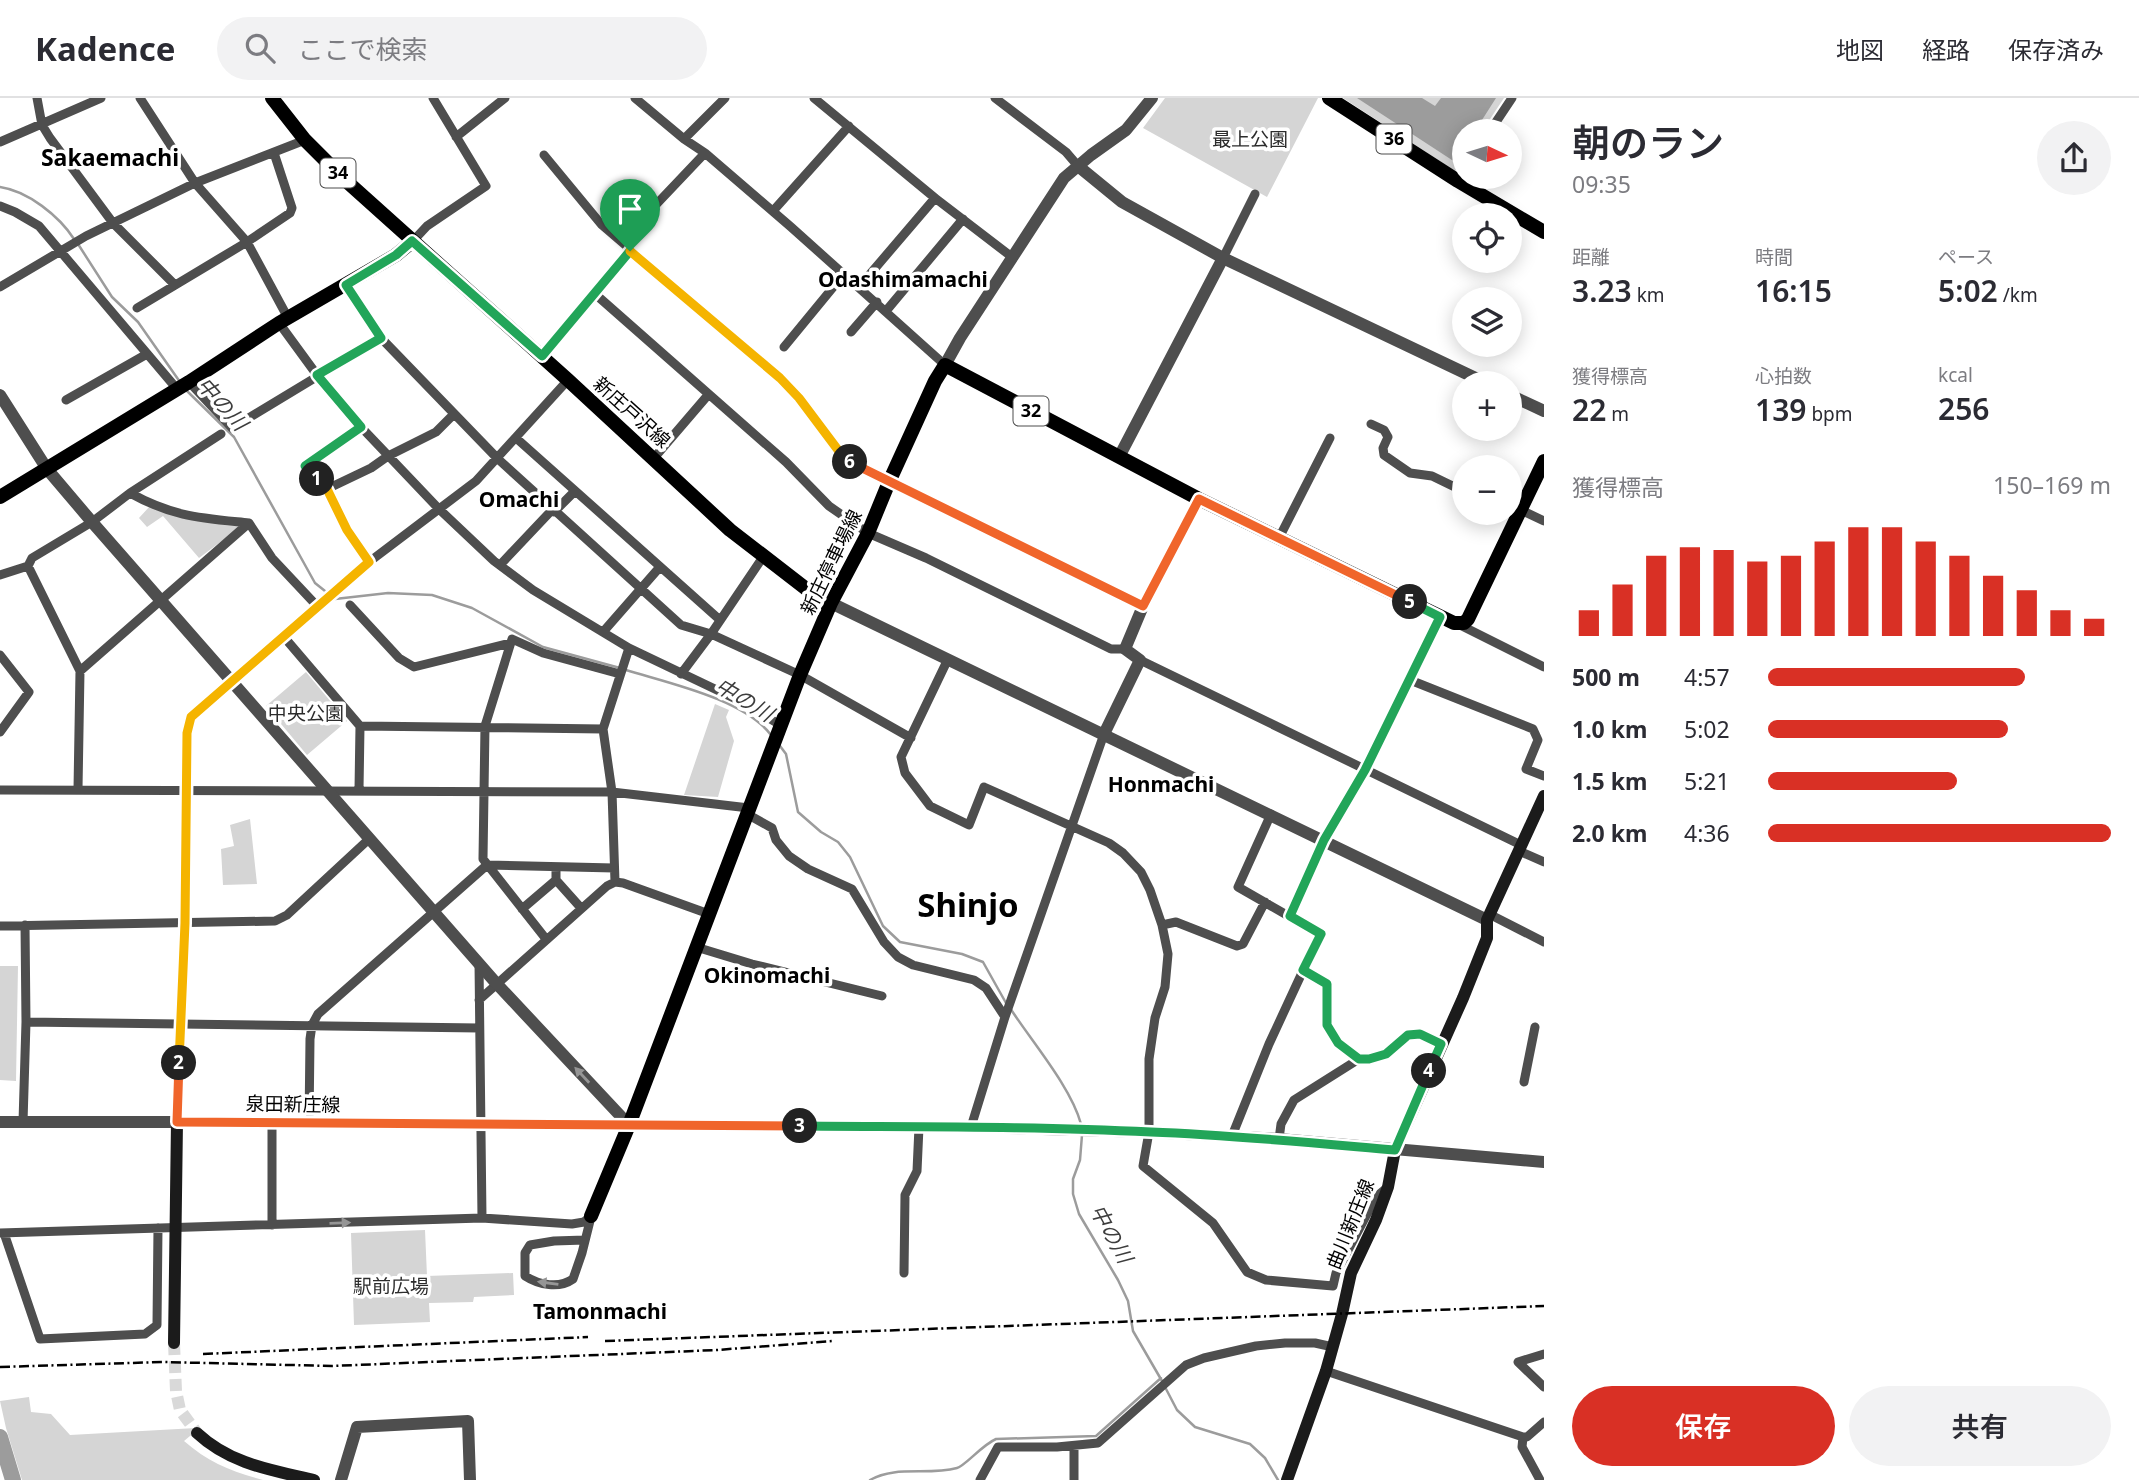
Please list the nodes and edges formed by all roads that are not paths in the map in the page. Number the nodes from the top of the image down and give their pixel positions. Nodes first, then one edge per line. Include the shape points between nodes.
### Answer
1 (37, 98) edge
2 (100, 98) edge
3 (140, 98) edge
4 (272, 98) edge
5 (433, 98) edge
6 (505, 98) edge
7 (635, 98) edge
8 (725, 98) edge
9 (995, 98) edge
10 (1152, 98) edge
11 (1329, 98) edge
12 (1512, 98) edge
13 (821, 100) edge
14 (1498, 119) edge
15 (42, 125) junction
16 (849, 126) junction
17 (456, 136) junction
18 (684, 139) junction
19 (305, 140) junction
20 (0, 142) edge
21 (274, 153) junction
22 (705, 153) junction
23 (544, 155) dead end
24 (1078, 166) junction
25 (1452, 171) edge
26 (195, 183) junction
27 (1480, 189) edge
28 (1255, 194) dead end
29 (935, 198) junction
30 (1, 207) edge
31 (773, 211) junction
32 (963, 219) junction
33 (113, 223) junction
34 (1544, 232) edge
35 (412, 241) junction
36 (247, 242) junction
37 (63, 250) junction
38 (630, 251) junction
39 (1012, 257) junction
40 (1223, 258) junction
41 (844, 274) junction
42 (175, 285) junction
43 (346, 285) junction
44 (0, 287) edge
45 (859, 287) junction
46 (594, 293) junction
47 (877, 302) junction
48 (137, 308) dead end
49 (886, 310) junction
50 (284, 321) junction
51 (851, 332) dead end
52 (381, 338) junction
53 (784, 347) dead end
54 (147, 354) junction
55 (542, 356) junction
56 (945, 365) junction
57 (1461, 371) edge
58 (317, 375) junction
59 (568, 380) junction
60 (183, 386) junction
61 (0, 395) edge
62 (708, 395) junction
63 (66, 400) dead end
64 (1522, 401) edge
65 (1544, 411) edge
66 (454, 414) junction
67 (1371, 424) dead end
68 (361, 427) junction
69 (221, 434) dead end
70 (516, 438) junction
71 (1330, 438) dead end
72 (388, 456) junction
73 (1118, 457) junction
74 (498, 458) junction
75 (654, 458) junction
76 (1544, 461) edge
77 (47, 469) junction
78 (889, 482) junction
79 (1452, 486) edge
80 (327, 489) junction
81 (575, 491) junction
82 (130, 493) junction
83 (0, 497) edge
84 (1199, 499) junction
85 (1522, 500) edge
86 (439, 509) junction
87 (553, 511) junction
88 (1522, 515) edge
89 (1544, 521) edge
90 (92, 522) junction
91 (248, 523) junction
92 (1510, 525) edge
93 (868, 533) junction
94 (1279, 538) junction
95 (763, 557) junction
96 (369, 562) junction
97 (500, 565) junction
98 (28, 566) junction
99 (659, 568) junction
100 (0, 575) edge
101 (641, 589) junction
102 (161, 601) junction
103 (831, 603) junction
104 (349, 606) dead end
105 (1143, 606) junction
106 (318, 607) junction
107 (1440, 617) junction
108 (720, 620) junction
109 (1454, 622) junction
110 (603, 632) junction
111 (711, 634) junction
112 (284, 637) junction
113 (510, 643) junction
114 (629, 648) junction
115 (1125, 649) junction
116 (0, 655) edge
117 (948, 659) junction
118 (1140, 660) junction
119 (1544, 667) edge
120 (80, 671) junction
121 (620, 673) junction
122 (681, 674) junction
123 (800, 676) junction
124 (1410, 680) junction
125 (233, 681) junction
126 (359, 726) junction
127 (485, 726) junction
128 (603, 729) junction
129 (0, 732) edge
130 (1104, 734) junction
131 (778, 736) junction
132 (911, 738) junction
133 (1365, 770) junction
134 (1544, 776) edge
135 (78, 789) junction
136 (0, 790) edge
137 (326, 790) junction
138 (359, 790) junction
139 (483, 790) junction
140 (187, 792) junction
141 (612, 792) junction
142 (1544, 796) edge
143 (748, 811) junction
144 (1271, 814) junction
145 (1071, 825) junction
146 (369, 839) junction
147 (1324, 840) junction
148 (1520, 848) junction
149 (1544, 862) edge
150 (486, 866) junction
151 (556, 867) junction
152 (614, 868) junction
153 (555, 880) junction
154 (615, 882) junction
155 (1265, 902) junction
156 (581, 908) junction
157 (522, 909) junction
158 (433, 910) junction
159 (709, 914) junction
160 (1290, 916) junction
161 (1488, 917) junction
162 (185, 923) junction
163 (25, 925) junction
164 (1162, 925) junction
165 (0, 926) edge
166 (546, 939) junction
167 (1544, 942) edge
168 (696, 947) junction
169 (479, 963) junction
170 (1303, 970) junction
171 (496, 983) junction
172 (882, 996) dead end
173 (479, 1000) junction
174 (1006, 1015) junction
175 (26, 1022) junction
176 (181, 1024) junction
177 (312, 1025) junction
178 (1535, 1027) dead end
179 (479, 1028) junction
180 (1441, 1044) junction
181 (1359, 1059) junction
182 (1524, 1082) dead end
183 (0, 1122) edge
184 (23, 1122) junction
185 (177, 1122) junction
186 (272, 1124) junction
187 (309, 1124) junction
188 (481, 1124) junction
189 (629, 1125) junction
190 (919, 1127) junction
191 (971, 1127) junction
192 (1149, 1132) junction
193 (1232, 1136) junction
194 (1279, 1139) junction
195 (1395, 1150) junction
196 (1544, 1163) edge
197 (1388, 1187) junction
198 (591, 1216) junction
199 (482, 1218) junction
200 (272, 1225) junction
201 (177, 1227) junction
202 (158, 1228) junction
203 (2, 1233) edge
204 (585, 1240) junction
205 (904, 1273) dead end
206 (174, 1343) tunnel mouth
207 (1333, 1347) junction
208 (1544, 1354) edge
209 (1326, 1371) junction
210 (1544, 1387) edge
211 (1544, 1422) edge
212 (197, 1433) tunnel mouth
213 (1523, 1437) junction
214 (1074, 1446) junction
215 (314, 1480) edge
216 (341, 1480) edge
217 (470, 1480) edge
218 (980, 1480) edge
219 (1074, 1480) edge
220 (1287, 1480) edge
221 (1540, 1480) edge

1 - 15 street
2 - 15 street
3 - 26 street
4 - 19 main road, 新庄戸沢線 / 34
5 - 17 street
6 - 17 street
7 - 18 street
8 - 18 street
9 - 24 street
10 - 24 street via 1126,130
11 - 25 main road, 36
12 - 14 street
13 - 16 street
15 - 20 street
15 - 33 street
16 - 29 street
16 - 31 street
17 - 35 street via 486,186
18 - 22 street
19 - 21 street
19 - 35 main road, 新庄戸沢線 / 34
21 - 26 street
21 - 36 street via 292,208
22 - 31 street
22 - 38 street via 631,231
23 - 38 street via 601,224
24 - 39 street
24 - 40 street via 1122,202
26 - 33 street
26 - 36 street
27 - 34 main road, 36
28 - 40 street
29 - 32 street
29 - 45 street
30 - 37 street via 39,226
31 - 41 street
32 - 39 street
32 - 49 street
33 - 37 street
33 - 42 street
35 - 43 main road
35 - 55 main road, 新庄戸沢線 / 34
36 - 42 street
36 - 50 street
37 - 44 street
37 - 54 street
38 - 46 street
38 - 78 street via 780,378 844,458
39 - 56 street
40 - 57 street
40 - 73 street
41 - 45 street
41 - 53 street
42 - 48 street
43 - 50 main road
43 - 52 street
45 - 47 street
46 - 55 street
46 - 62 street
47 - 49 street
47 - 51 street
49 - 56 street
50 - 58 street
50 - 60 main road
52 - 58 street
52 - 66 street
54 - 60 street
54 - 63 street
55 - 59 main road, 新庄戸沢線 / 34
56 - 73 main road, 32
56 - 78 main road, 新庄停車場線
58 - 60 street via 232,428
58 - 68 street
59 - 70 street
59 - 75 main road, 新庄戸沢線 / 34
60 - 77 main road
61 - 77 street
62 - 75 street
62 - 93 street via 829,506
64 - 65 street
66 - 72 street via 436,432
66 - 74 street
67 - 79 street via 1388,437 1383,448 1391,461 1410,473 1433,476
68 - 72 street
68 - 80 street via 305,466
69 - 82 street
70 - 74 street
70 - 81 street
71 - 94 street
72 - 80 street
72 - 86 street
73 - 84 main road, 32
74 - 86 street
74 - 87 street
75 - 95 main road, 新庄戸沢線 / 34
76 - 85 main road
77 - 83 main road
77 - 90 street
78 - 93 main road, 新庄停車場線
78 - 105 street
80 - 96 street
81 - 87 street
81 - 99 street
82 - 90 street
82 - 91 street via 186,517
84 - 94 main road, 32
84 - 105 street
86 - 96 street
86 - 97 street
87 - 97 street
87 - 101 street
88 - 89 street
90 - 98 street via 32,558
90 - 102 street
91 - 102 street
91 - 106 street via 272,558
92 - 109 main road via 1468,619
93 - 103 main road, 新庄停車場線
93 - 115 street via 1111,649
94 - 107 main road, 32
95 - 103 main road, 新庄戸沢線 / 34
95 - 108 street
96 - 106 street
97 - 110 street
98 - 100 street
98 - 120 street
99 - 101 street
99 - 108 street
101 - 110 street
101 - 111 street via 681,625
102 - 120 street
102 - 125 street
103 - 117 street
103 - 123 main road, 新庄停車場線
104 - 113 street via 399,658 414,667
105 - 115 street
106 - 112 street
107 - 109 main road, 32
107 - 124 street
108 - 111 street
109 - 119 street
110 - 114 street
111 - 122 street
111 - 123 street
112 - 125 street
112 - 126 street
113 - 121 street via 512,639 544,653
113 - 127 street
114 - 121 street
114 - 122 street
115 - 118 street
116 - 129 street via 29,692
117 - 130 street
117 - 132 street
118 - 130 street
118 - 133 street
120 - 135 street
121 - 128 street
122 - 131 street via 740,701
123 - 131 main road, 新庄停車場線
123 - 132 street
124 - 133 street
124 - 134 street via 1533,729 1538,740 1526,769
125 - 137 street
125 - 140 street via 191,717
126 - 127 street
126 - 138 street
127 - 128 street
127 - 139 street
128 - 141 street
130 - 144 street
130 - 145 street
131 - 143 main road, 新庄停車場線
132 - 145 street via 901,764 930,806 969,825 984,787
133 - 147 street
133 - 148 street
135 - 136 street
135 - 140 street
137 - 138 street
137 - 140 street
137 - 146 street
138 - 139 street
139 - 141 street
139 - 150 street
140 - 162 street
141 - 143 street
141 - 152 street
142 - 148 main road, 曲川新庄線
143 - 159 main road, 新庄停車場線
143 - 174 street via 772,828 789,856 852,889 898,957 912,965 974,980
144 - 147 street
144 - 155 street via 1238,887
145 - 164 street via 1124,853 1141,872
145 - 174 street
146 - 158 street
146 - 162 street via 275,921
147 - 160 street
147 - 161 street
148 - 149 street
148 - 161 main road, 曲川新庄線
150 - 151 street
150 - 157 street
150 - 158 street
151 - 152 street
151 - 153 street
152 - 154 street
153 - 156 street
153 - 157 street
154 - 156 street
154 - 159 street
155 - 160 street
155 - 164 street via 1243,944 1237,946 1176,922
156 - 166 street
157 - 166 street
158 - 169 street
158 - 177 street via 328,1004
159 - 168 main road, 新庄停車場線
160 - 170 street via 1321,934
161 - 167 street
161 - 180 main road, 曲川新庄線 via 1487,938
162 - 163 street
162 - 176 street
163 - 165 street
163 - 175 street
164 - 192 street via 1168,954 1149,1059
166 - 171 street
168 - 172 street
168 - 189 main road, 新庄停車場線
169 - 171 street
169 - 173 street
170 - 181 street via 1327,984 1327,1025 1338,1043
170 - 193 street
171 - 173 street
189 -> 171 street
173 - 179 street
174 - 191 street
175 - 176 street
175 - 184 street
176 - 177 street
176 - 185 street
177 - 179 street
177 - 187 street
178 - 182 street
179 - 188 street
180 - 181 street via 1420,1034 1408,1035 1386,1054
180 - 195 main road, 曲川新庄線
181 - 194 street via 1294,1100 1281,1124
183 - 184 street
184 - 185 street
185 - 186 main road, 泉田新庄線
185 - 201 main road
186 - 187 main road, 泉田新庄線
186 - 200 street
187 - 188 main road, 泉田新庄線
188 - 189 main road, 泉田新庄線
188 - 199 street
189 - 190 street
189 - 198 main road, 新庄停車場線
190 - 191 street
190 - 205 street via 917,1171 905,1195
191 - 192 street
192 - 193 street
192 - 197 street via 1143,1166 1213,1223 1247,1272 1266,1280 1333,1286 1376,1197
193 - 194 street
194 - 195 street
195 - 196 street
195 - 197 main road, 曲川新庄線
197 - 207 main road, 曲川新庄線 via 1350,1273
198 - 199 street via 572,1224
198 - 204 street
200 -> 199 street
200 - 201 street
201 - 202 street
201 - 206 main road
202 - 203 street
202 - 203 street via 157,1325 153,1330 40,1339
204 -> 204 street via 573,1279 567,1283 544,1283 525,1276 525,1253 530,1245
207 - 209 main road, 曲川新庄線
207 - 214 street via 1315,1343 1256,1346 1186,1365 1098,1443
208 - 210 street via 1518,1362
209 - 213 street
209 - 220 main road, 曲川新庄線
211 - 213 street
212 - 215 main road via 225,1455
213 - 221 street via 1522,1447
214 - 218 street via 999,1447
214 - 219 street
216 - 217 street via 356,1427 468,1421

